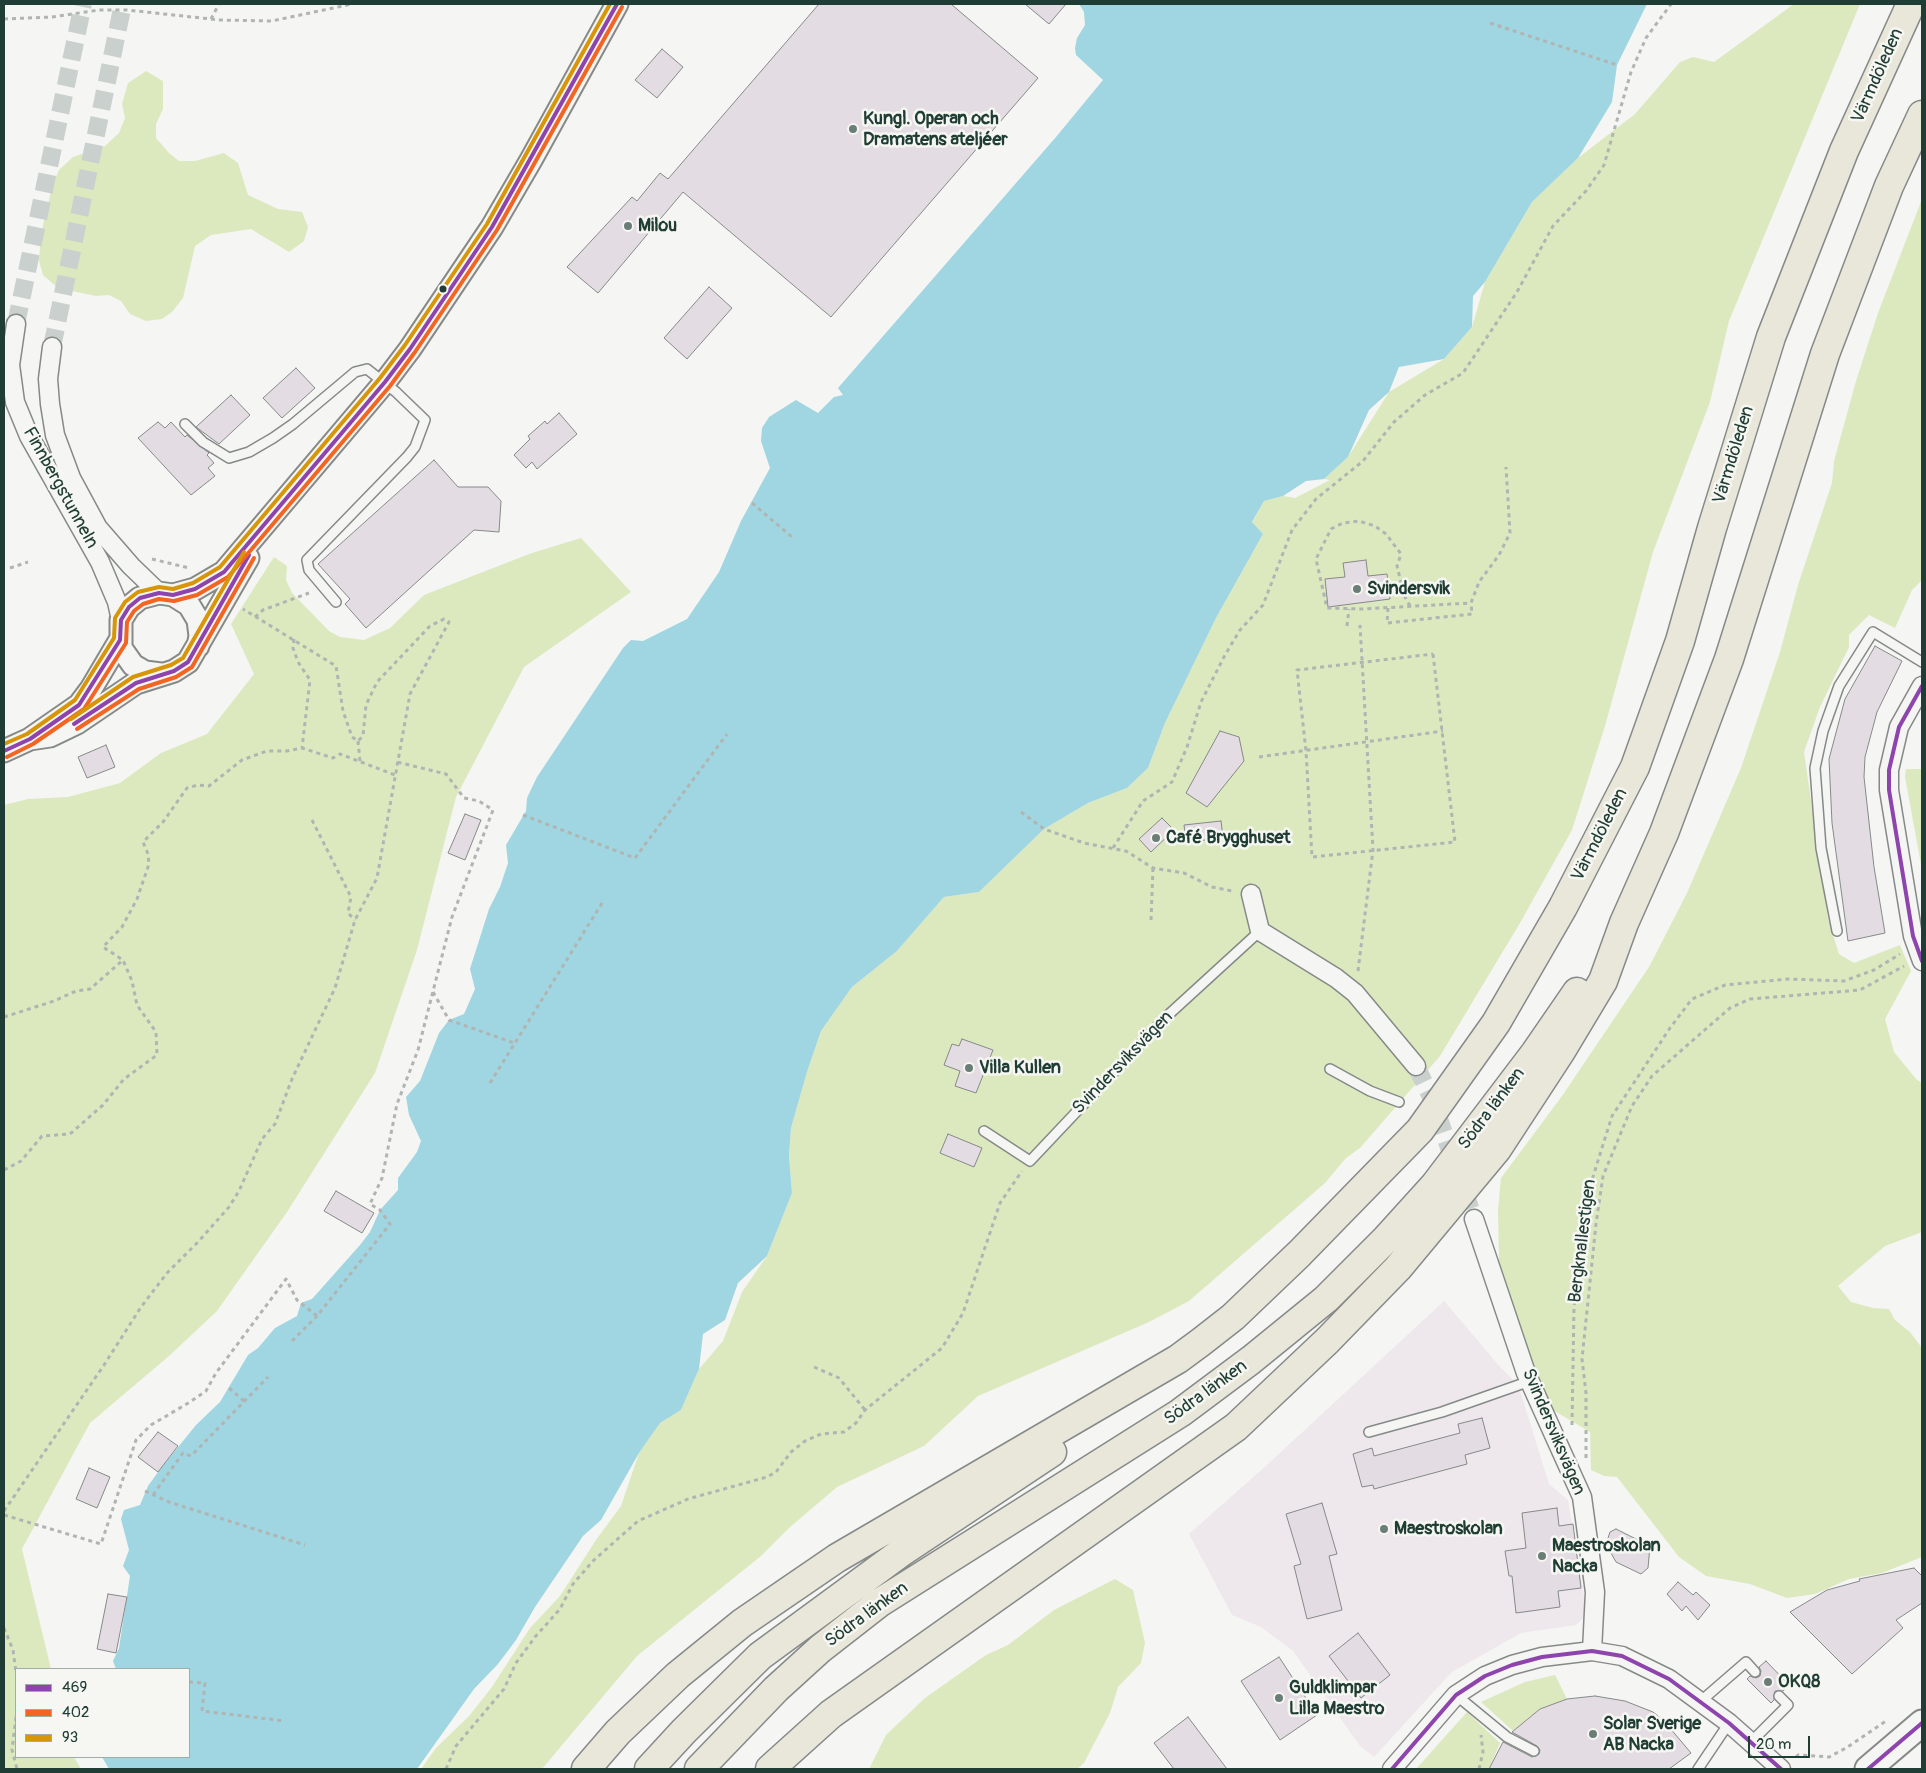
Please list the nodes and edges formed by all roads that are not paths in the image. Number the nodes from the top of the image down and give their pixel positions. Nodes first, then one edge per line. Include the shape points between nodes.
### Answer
1 (617, 4) edge
2 (1912, 4) edge
3 (1922, 115) edge
4 (16, 324) tunnel mouth
5 (52, 347) tunnel mouth
6 (385, 382) junction
7 (185, 424) dead end
8 (272, 514) junction
9 (166, 594) junction
10 (336, 602) dead end
11 (120, 630) junction
12 (198, 649) junction
13 (1922, 662) edge
14 (161, 674) junction
15 (1922, 686) edge
16 (30, 739) junction
17 (4, 751) edge
18 (1251, 894) road end
19 (1624, 923) junction
20 (1260, 931) junction
21 (1837, 932) dead end
22 (1919, 954) edge
23 (1416, 1066) tunnel mouth
24 (1330, 1069) dead end
25 (1399, 1102) dead end
26 (984, 1131) dead end
27 (1474, 1219) tunnel mouth
28 (1178, 1359) junction
29 (1530, 1381) junction
30 (1369, 1432) dead end
31 (1592, 1651) junction
32 (1755, 1672) dead end
33 (1456, 1696) junction
34 (1779, 1696) dead end
35 (1701, 1701) junction
36 (1729, 1723) junction
37 (1922, 1723) edge
38 (1750, 1743) junction
39 (1534, 1751) dead end
40 (586, 1769) edge
41 (649, 1769) edge
42 (699, 1769) edge
43 (770, 1769) edge
44 (1392, 1769) edge
45 (1698, 1769) edge
46 (1781, 1769) edge
47 (1868, 1769) edge

1 - 6 street via 492,227
2 - 28 highway, Värmdöleden via 1844,151 1771,337 1680,641 1635,767 1563,907 1496,1023 1420,1130 1240,1311
3 - 19 highway via 1888,186 1825,354 1729,659 1664,833
4 - 11 street, Finnbergstunneln via 10,366 15,402 29,436 100,562 117,602
5 - 9 street, Finnbergstunneln via 48,379 50,404 55,435 72,478 98,528 131,566
6 - 7 lane via 367,369 356,372 293,424 249,452 229,458 202,442
6 - 8 street
6 - 10 lane via 425,420 415,447 407,457 307,560 309,570
8 - 9 street via 224,572 195,589
8 - 12 street
9 - 11 street via 140,598 128,607
9 - 12 street via 189,605 198,620
11 - 14 street via 121,648 133,664 145,672
11 - 16 street via 91,689 79,705
12 - 14 street via 188,662 174,671
13 - 21 lane via 1873,632 1840,686 1823,731 1815,768 1821,848
14 - 16 street via 136,683 76,723 50,736
15 - 22 street via 1900,727 1888,770
16 - 17 street
18 - 20 street
19 - 42 highway, Södra länken via 1535,1053 1434,1186 1326,1299 1180,1412 879,1603 820,1649 776,1689
19 - 43 highway via 1603,980 1561,1052 1496,1149 1398,1268 1327,1341 1236,1427 831,1714
20 - 23 street via 1355,993
20 - 26 lane, Svindersviksvägen via 1166,1017 1030,1161
24 - 25 lane via 1370,1091
27 - 29 street, Svindersviksvägen
28 - 40 highway via 837,1558 742,1623 618,1732
28 - 41 highway, Södra länken via 1083,1431 903,1552 760,1656
29 - 30 lane via 1442,1412
29 - 31 street, Svindersviksvägen via 1582,1497 1595,1592
31 - 33 street via 1542,1657 1512,1665 1485,1676
31 - 35 street via 1622,1656 1669,1679
32 - 35 lane via 1746,1662
33 - 39 lane via 1507,1737
33 - 44 street
34 - 38 lane via 1788,1705
35 - 36 street
36 - 38 street
36 - 45 lane
37 - 47 main road
38 - 46 street

